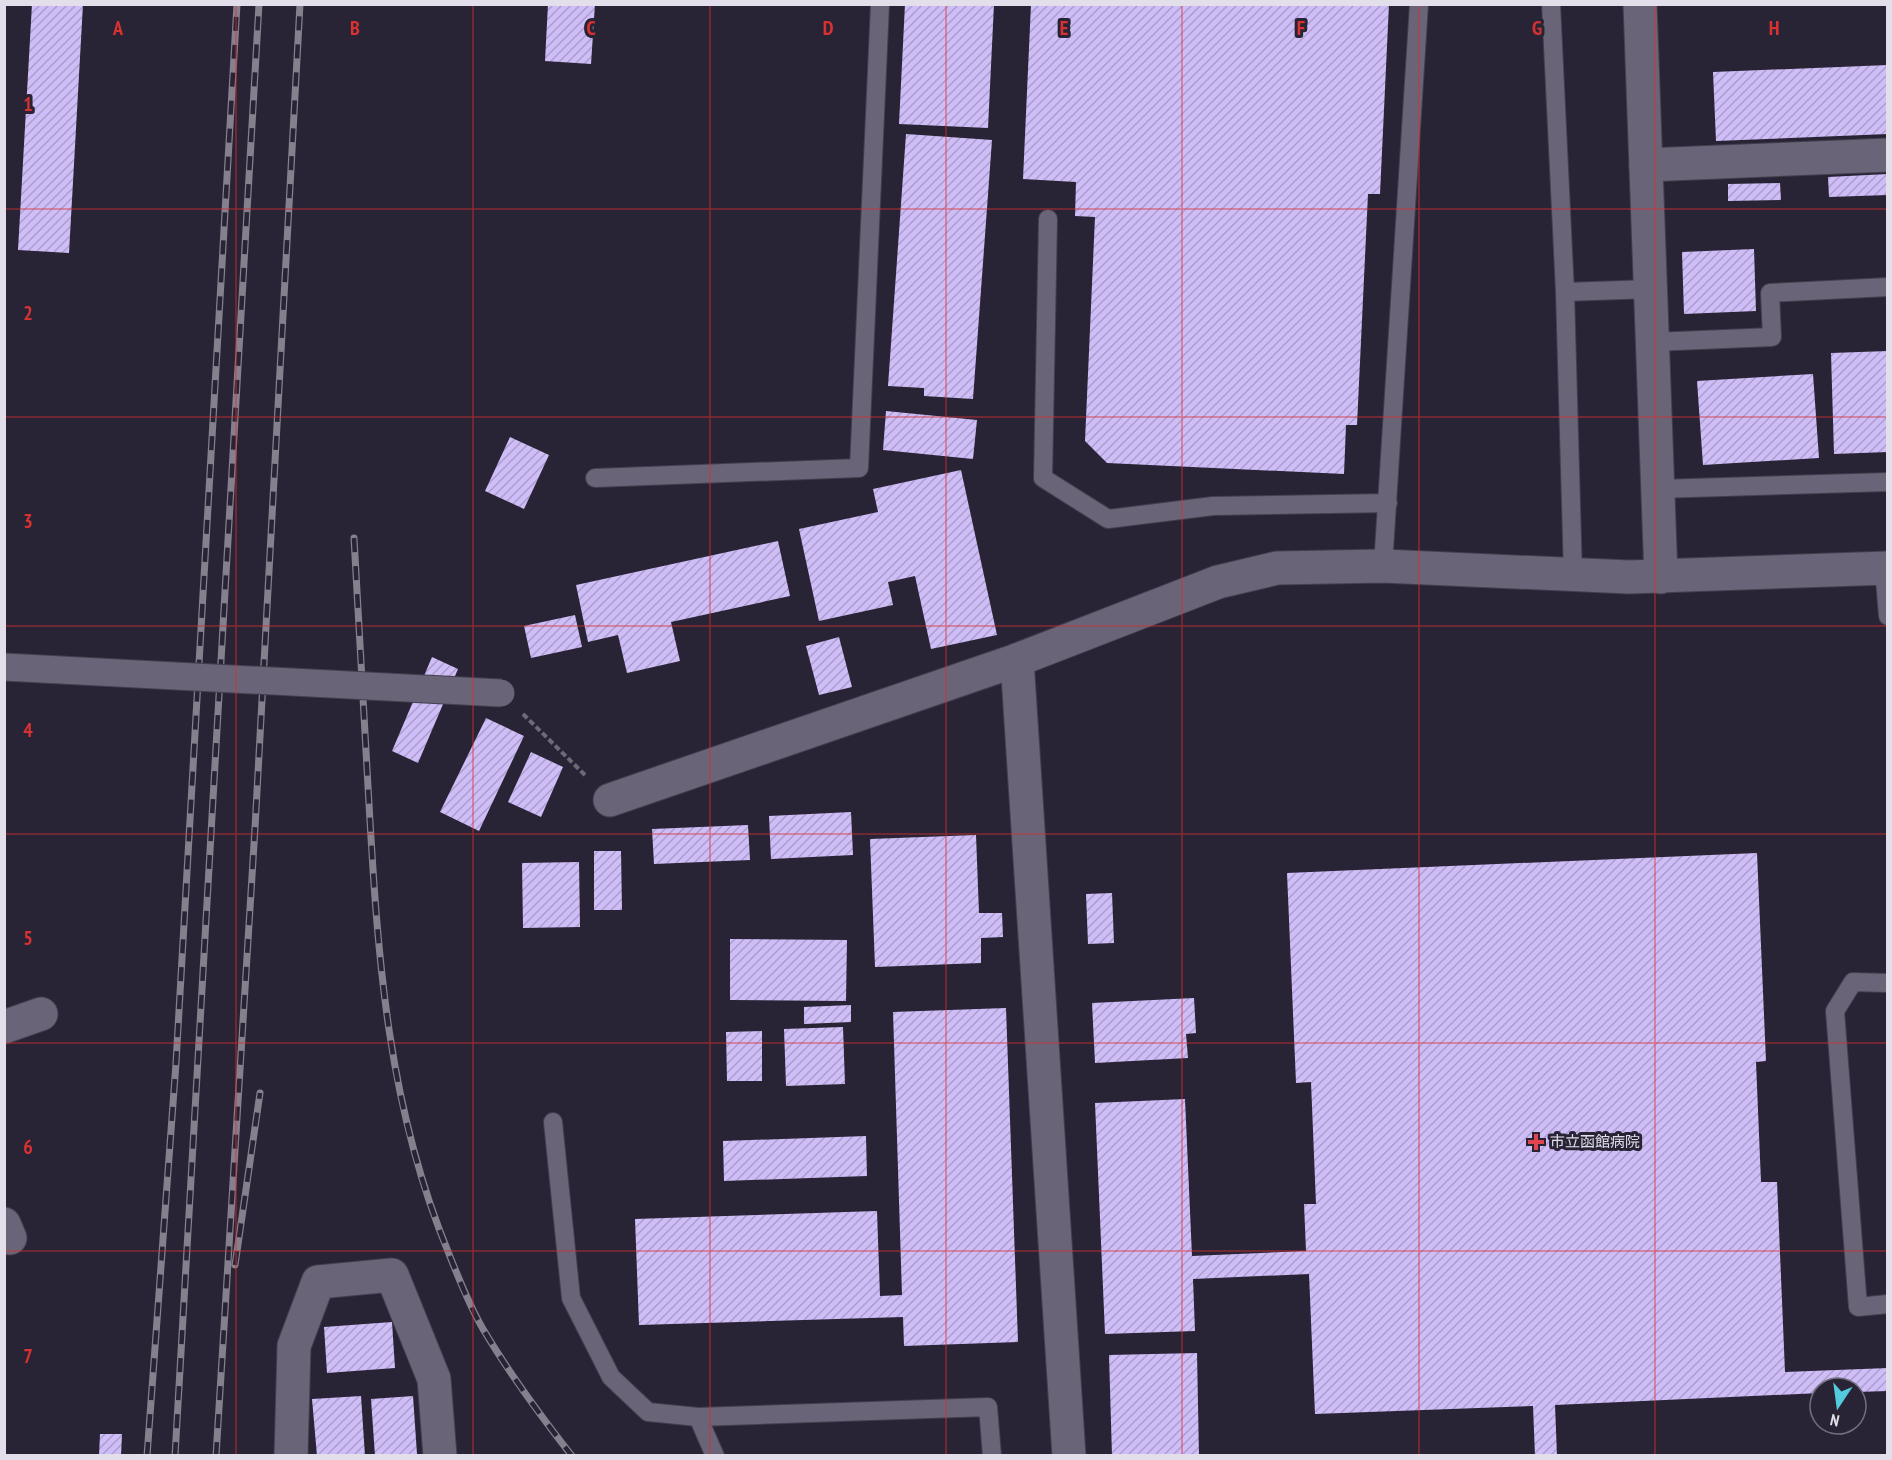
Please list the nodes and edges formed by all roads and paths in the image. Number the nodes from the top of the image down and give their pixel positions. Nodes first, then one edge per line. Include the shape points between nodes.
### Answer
1 (880, 4) edge
2 (1419, 4) edge
3 (1551, 4) edge
4 (1640, 4) edge
5 (1887, 155) edge
6 (1646, 165) junction
7 (1048, 219) dead end
8 (1887, 287) edge
9 (1651, 289) junction
10 (1565, 292) junction
11 (1653, 342) junction
12 (595, 478) dead end
13 (1887, 482) edge
14 (1658, 489) junction
15 (1388, 503) junction
16 (1383, 566) junction
17 (1886, 568) edge
18 (1573, 575) junction
19 (1662, 577) junction
20 (1887, 616) edge
21 (1017, 660) junction
22 (4, 667) edge
23 (501, 693) joint
24 (558, 747) dead end
25 (610, 800) dead end
26 (1887, 983) edge
27 (41, 1014) dead end
28 (4, 1027) edge
29 (553, 1122) dead end
30 (1887, 1304) edge
31 (698, 1417) junction
32 (291, 1455) edge
33 (440, 1455) edge
34 (715, 1455) edge
35 (992, 1455) edge
36 (1069, 1455) edge

1 - 12 lane via 859,468
2 - 15 lane
3 - 10 lane
4 - 6 street
5 - 6 street
6 - 9 street
7 - 15 lane via 1043,478 1108,519 1214,506
8 - 11 lane via 1770,293 1772,337
9 - 10 lane
9 - 11 street
10 - 18 lane
11 - 14 street
13 - 14 lane
14 - 19 street
15 - 16 lane
16 - 18 street
16 - 21 street via 1277,568 1218,582
17 - 19 street
17 - 20 lane
18 - 19 street
21 - 25 street
21 - 36 street
22 - 23 street, bridge
23 - 24 path
26 - 30 lane via 1854,982 1835,1011 1858,1307
27 - 28 street
29 - 31 lane via 571,1298 611,1377 648,1412
31 - 34 lane
31 - 35 lane via 988,1407
32 - 33 street via 294,1346 318,1282 392,1275 434,1379

